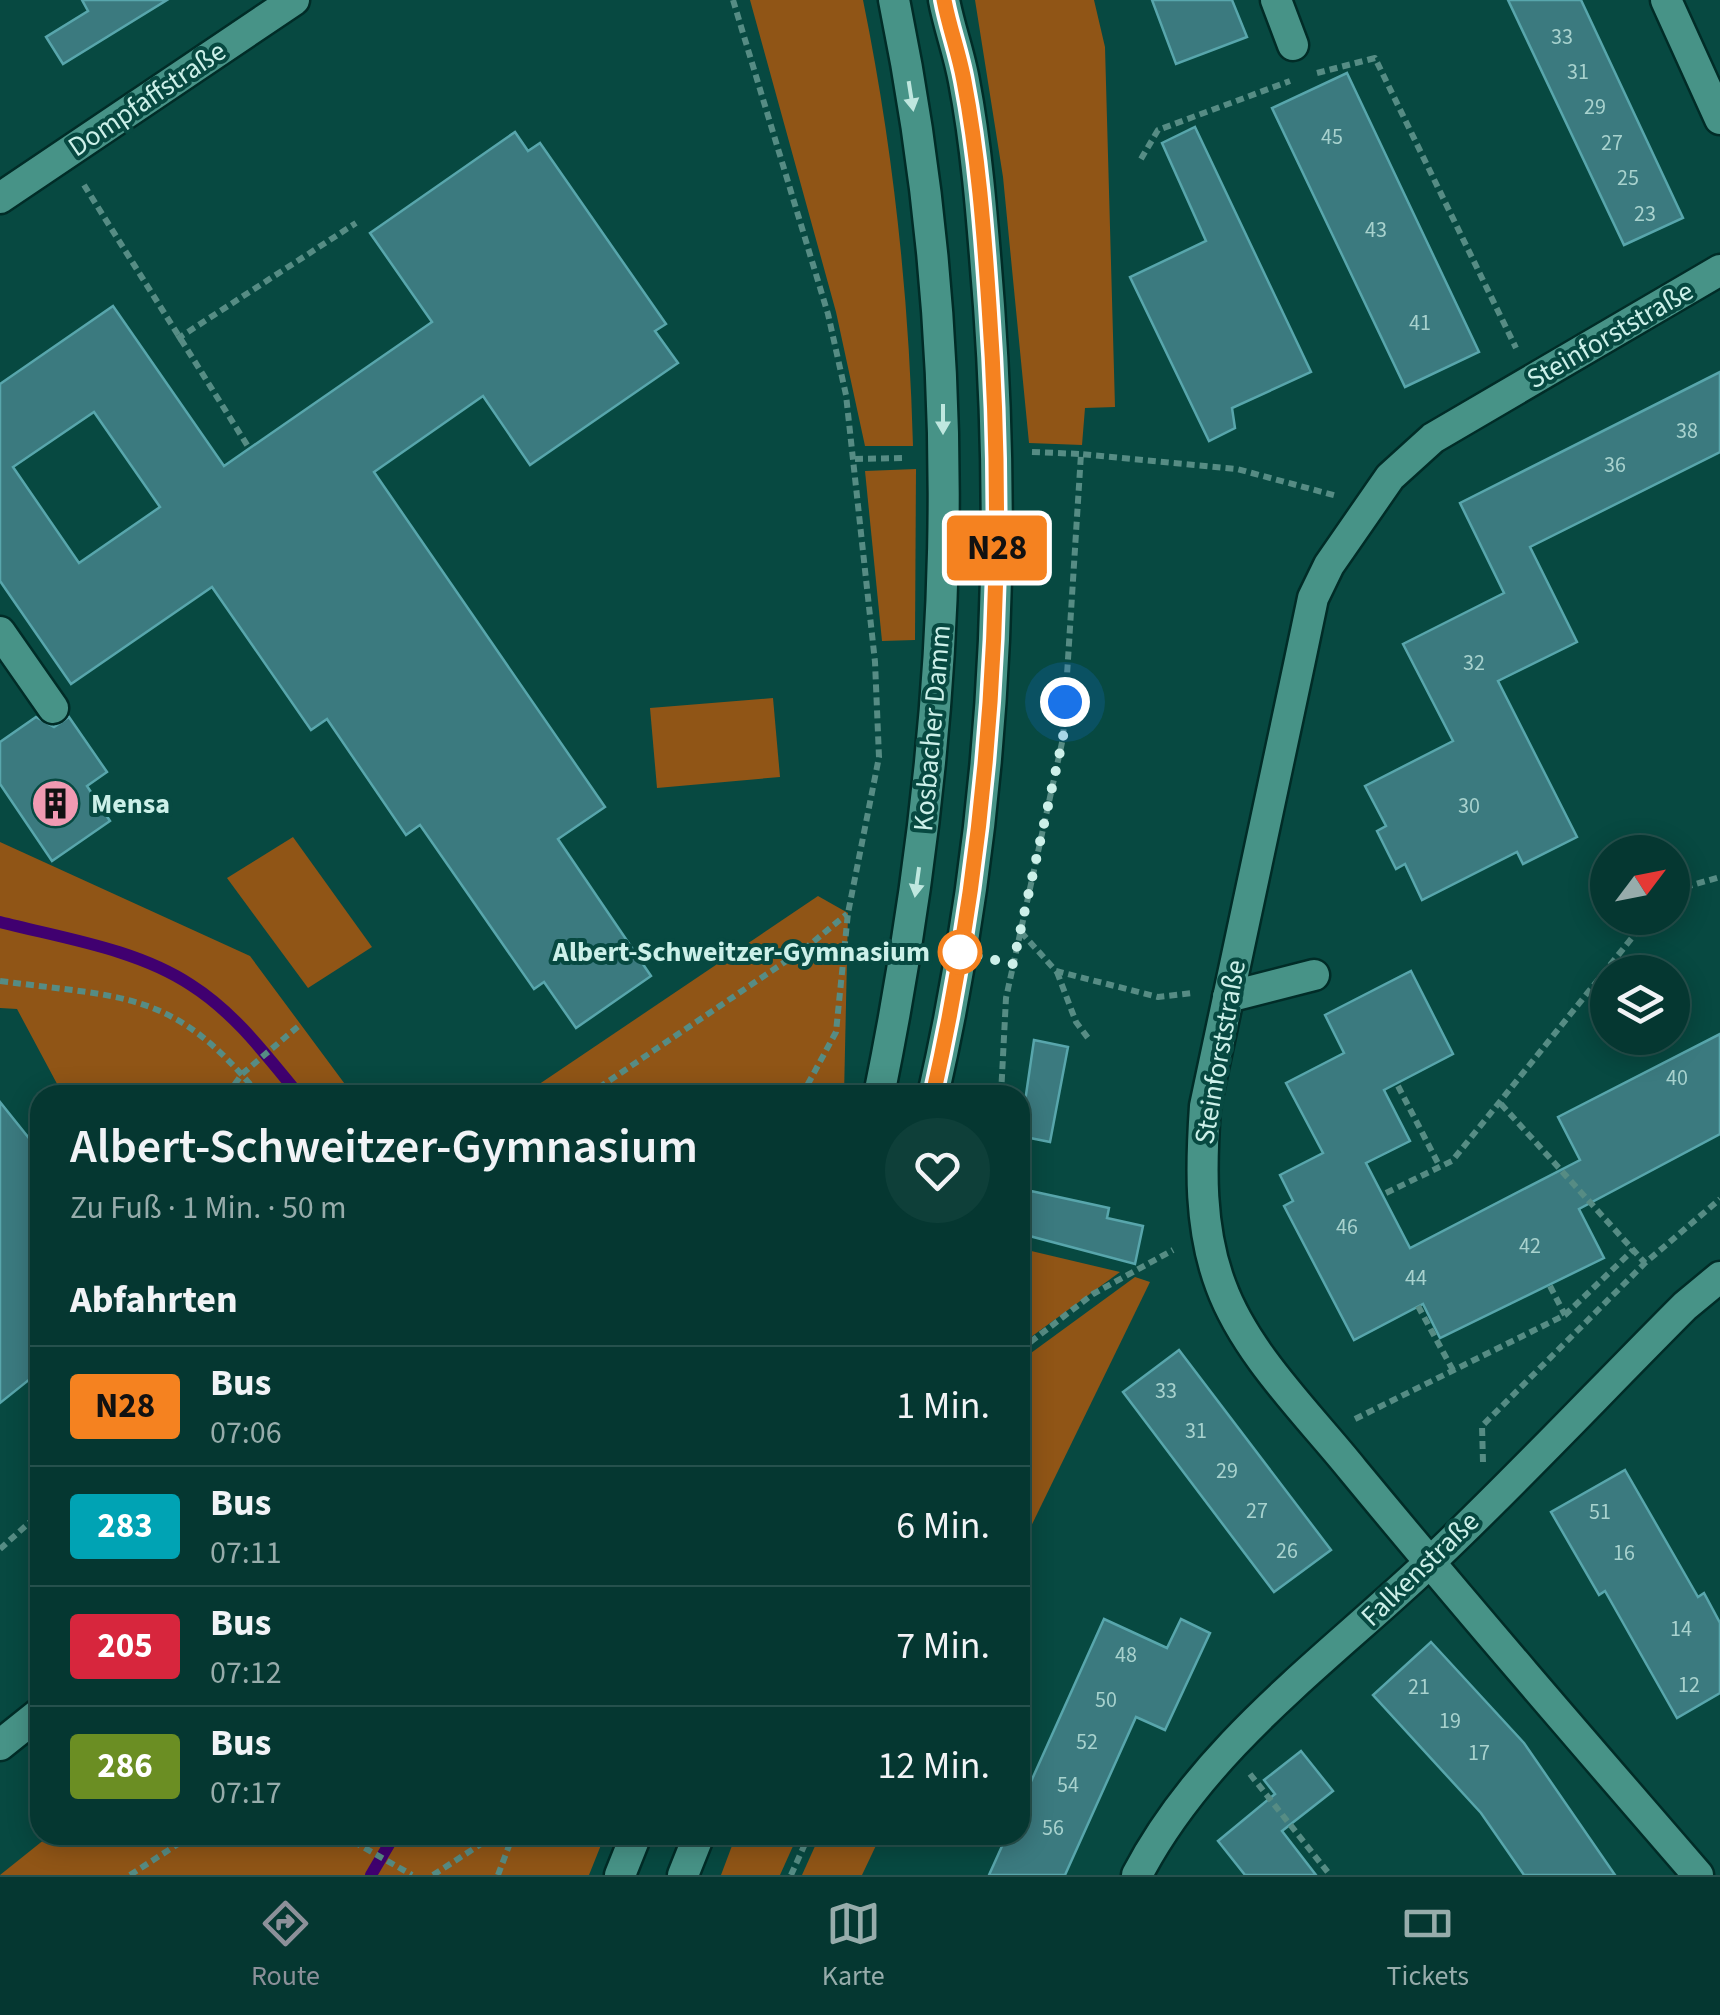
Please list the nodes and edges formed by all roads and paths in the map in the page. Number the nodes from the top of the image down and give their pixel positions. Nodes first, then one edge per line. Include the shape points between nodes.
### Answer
1 (294, 0) edge
2 (733, 0) edge
3 (894, 0) edge
4 (944, 0) edge
5 (1276, 0) edge
6 (1666, 0) edge
7 (1293, 45) dead end
8 (1720, 119) edge
9 (66, 154) junction
10 (1141, 159) dead end
11 (0, 198) edge
12 (356, 223) dead end
13 (1720, 270) edge
14 (177, 339) junction
15 (1532, 380) junction
16 (249, 448) dead end
17 (1032, 452) dead end
18 (1081, 454) junction
19 (905, 458) dead end
20 (855, 459) junction
21 (1368, 504) junction
22 (0, 632) edge
23 (53, 708) dead end
24 (1720, 877) edge
25 (1690, 886) edge
26 (848, 913) junction
27 (1020, 931) junction
28 (1634, 935) edge
29 (1056, 971) junction
30 (1314, 975) dead end
31 (0, 981) edge
32 (1228, 997) junction
33 (301, 1024) dead end
34 (1088, 1038) dead end
35 (242, 1074) junction
36 (234, 1085) edge
37 (251, 1085) edge
38 (603, 1085) edge
39 (807, 1085) edge
40 (881, 1085) edge
41 (935, 1085) edge
42 (1002, 1085) edge
43 (1398, 1086) dead end
44 (1500, 1104) junction
45 (1440, 1167) junction
46 (1386, 1193) dead end
47 (1720, 1199) edge
48 (1206, 1232) junction
49 (1633, 1250) junction
50 (1645, 1263) junction
51 (1720, 1277) edge
52 (1550, 1286) dead end
53 (1418, 1306) dead end
54 (1565, 1315) junction
55 (1030, 1342) edge
56 (1454, 1372) junction
57 (1324, 1433) junction
58 (1500, 1492) junction
59 (30, 1523) edge
60 (0, 1549) edge
61 (1429, 1563) junction
62 (30, 1721) edge
63 (0, 1745) edge
64 (1228, 1748) junction
65 (176, 1845) edge
66 (360, 1845) edge
67 (480, 1845) edge
68 (509, 1845) edge
69 (632, 1845) edge
70 (695, 1845) edge
71 (804, 1845) edge
72 (130, 1875) edge
73 (412, 1875) edge
74 (434, 1875) edge
75 (498, 1875) edge
76 (620, 1875) edge
77 (683, 1875) edge
78 (791, 1875) edge
79 (1137, 1875) edge
80 (1330, 1875) edge
81 (1698, 1875) edge

1 - 9 street, Dompfaffstraße
2 - 20 path via 828,314
3 -> 40 street, Kosbacher Damm via 938,280 944,552 939,701 924,828
4 - 41 street, Kosbacher Damm via 964,80 984,240 998,521 986,756
5 - 7 street
6 - 8 street
9 - 11 street, Dompfaffstraße
9 - 14 path
10 - 15 path via 1158,130 1231,100 1375,58
12 - 14 path
13 - 15 street, Steinforststraße
14 - 16 path
15 - 21 street, Steinforststraße via 1433,438
17 - 18 path
18 - 21 path via 1237,469
18 - 27 path via 1063,738
19 - 20 path
20 - 26 path via 879,757
21 - 32 street, Steinforststraße via 1313,598
22 - 23 street
24 - 25 path
26 - 38 path
26 - 39 path via 836,1032
27 - 29 path
27 - 42 path via 1006,998
28 - 44 path
29 - 32 path via 1158,997
29 - 34 path
30 - 32 street
31 - 35 path via 146,1004 202,1033
32 - 48 street, Steinforststraße via 1205,1106 1200,1169
33 - 35 path
35 - 36 path
35 - 37 path
43 - 45 path
44 - 45 path
44 - 49 path
45 - 46 path
47 - 50 path
48 - 55 path via 1093,1294
48 - 57 street, Steinforststraße via 1221,1286 1247,1336
49 - 50 path
49 - 54 path
50 - 58 path via 1482,1426 1484,1475
51 - 58 street, Falkenstraße
52 - 54 path
53 - 56 path
54 - 56 path
56 - 57 path
57 - 61 street, Steinforststraße
58 - 61 street, Falkenstraße
59 - 60 path
61 - 64 street, Falkenstraße
61 - 81 street, Steinforststraße
62 - 63 street
64 - 79 street, Falkenstraße via 1164,1825
64 - 80 path
65 - 72 path
66 - 73 path
67 - 74 path
68 - 75 path
69 - 76 street
70 - 77 street
71 - 78 path

